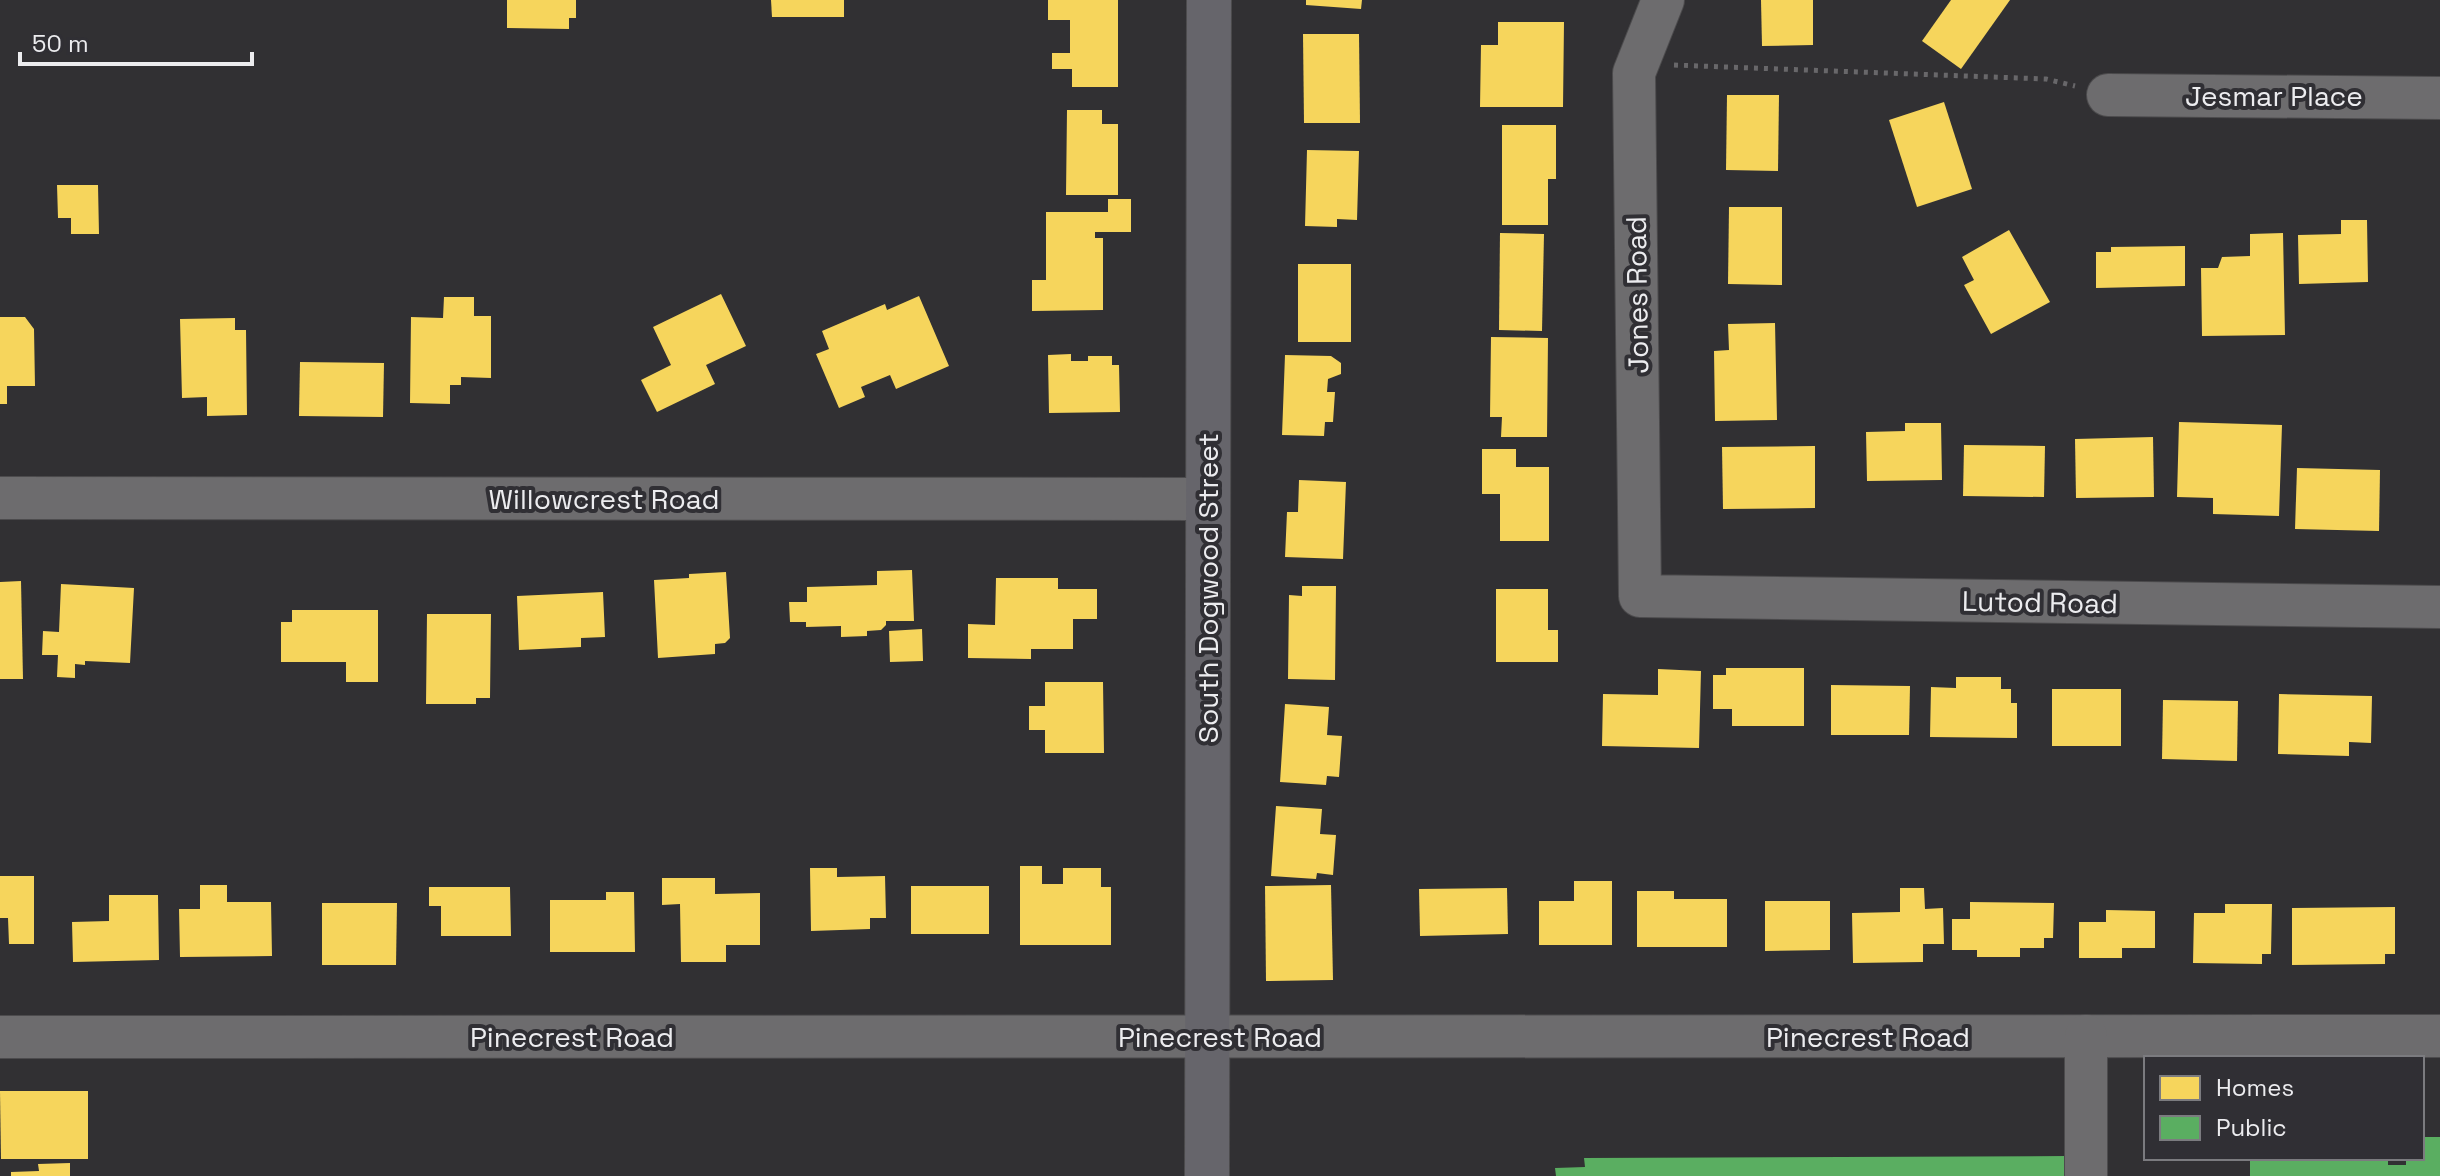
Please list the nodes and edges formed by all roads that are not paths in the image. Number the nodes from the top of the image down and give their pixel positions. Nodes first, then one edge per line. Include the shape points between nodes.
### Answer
1 (1209, 0) edge
2 (1663, 0) edge
3 (2108, 95) road end
4 (2440, 98) edge
5 (0, 498) edge
6 (1208, 499) junction
7 (1640, 596) joint
8 (2440, 607) edge
9 (2086, 1036) junction
10 (2440, 1036) edge
11 (0, 1037) edge
12 (1208, 1037) junction
13 (1207, 1176) edge
14 (2086, 1176) edge

1 - 6 main road, South Dogwood Street
2 - 7 street, Jones Road via 1634,73
3 - 4 street, Jesmar Place
5 - 6 street, Willowcrest Road
6 - 12 main road, South Dogwood Street
7 - 8 street, Lutod Road
9 - 10 street, Pinecrest Road
9 - 12 street, Pinecrest Road
9 - 14 street
11 - 12 street, Pinecrest Road
12 - 13 main road, South Dogwood Street

